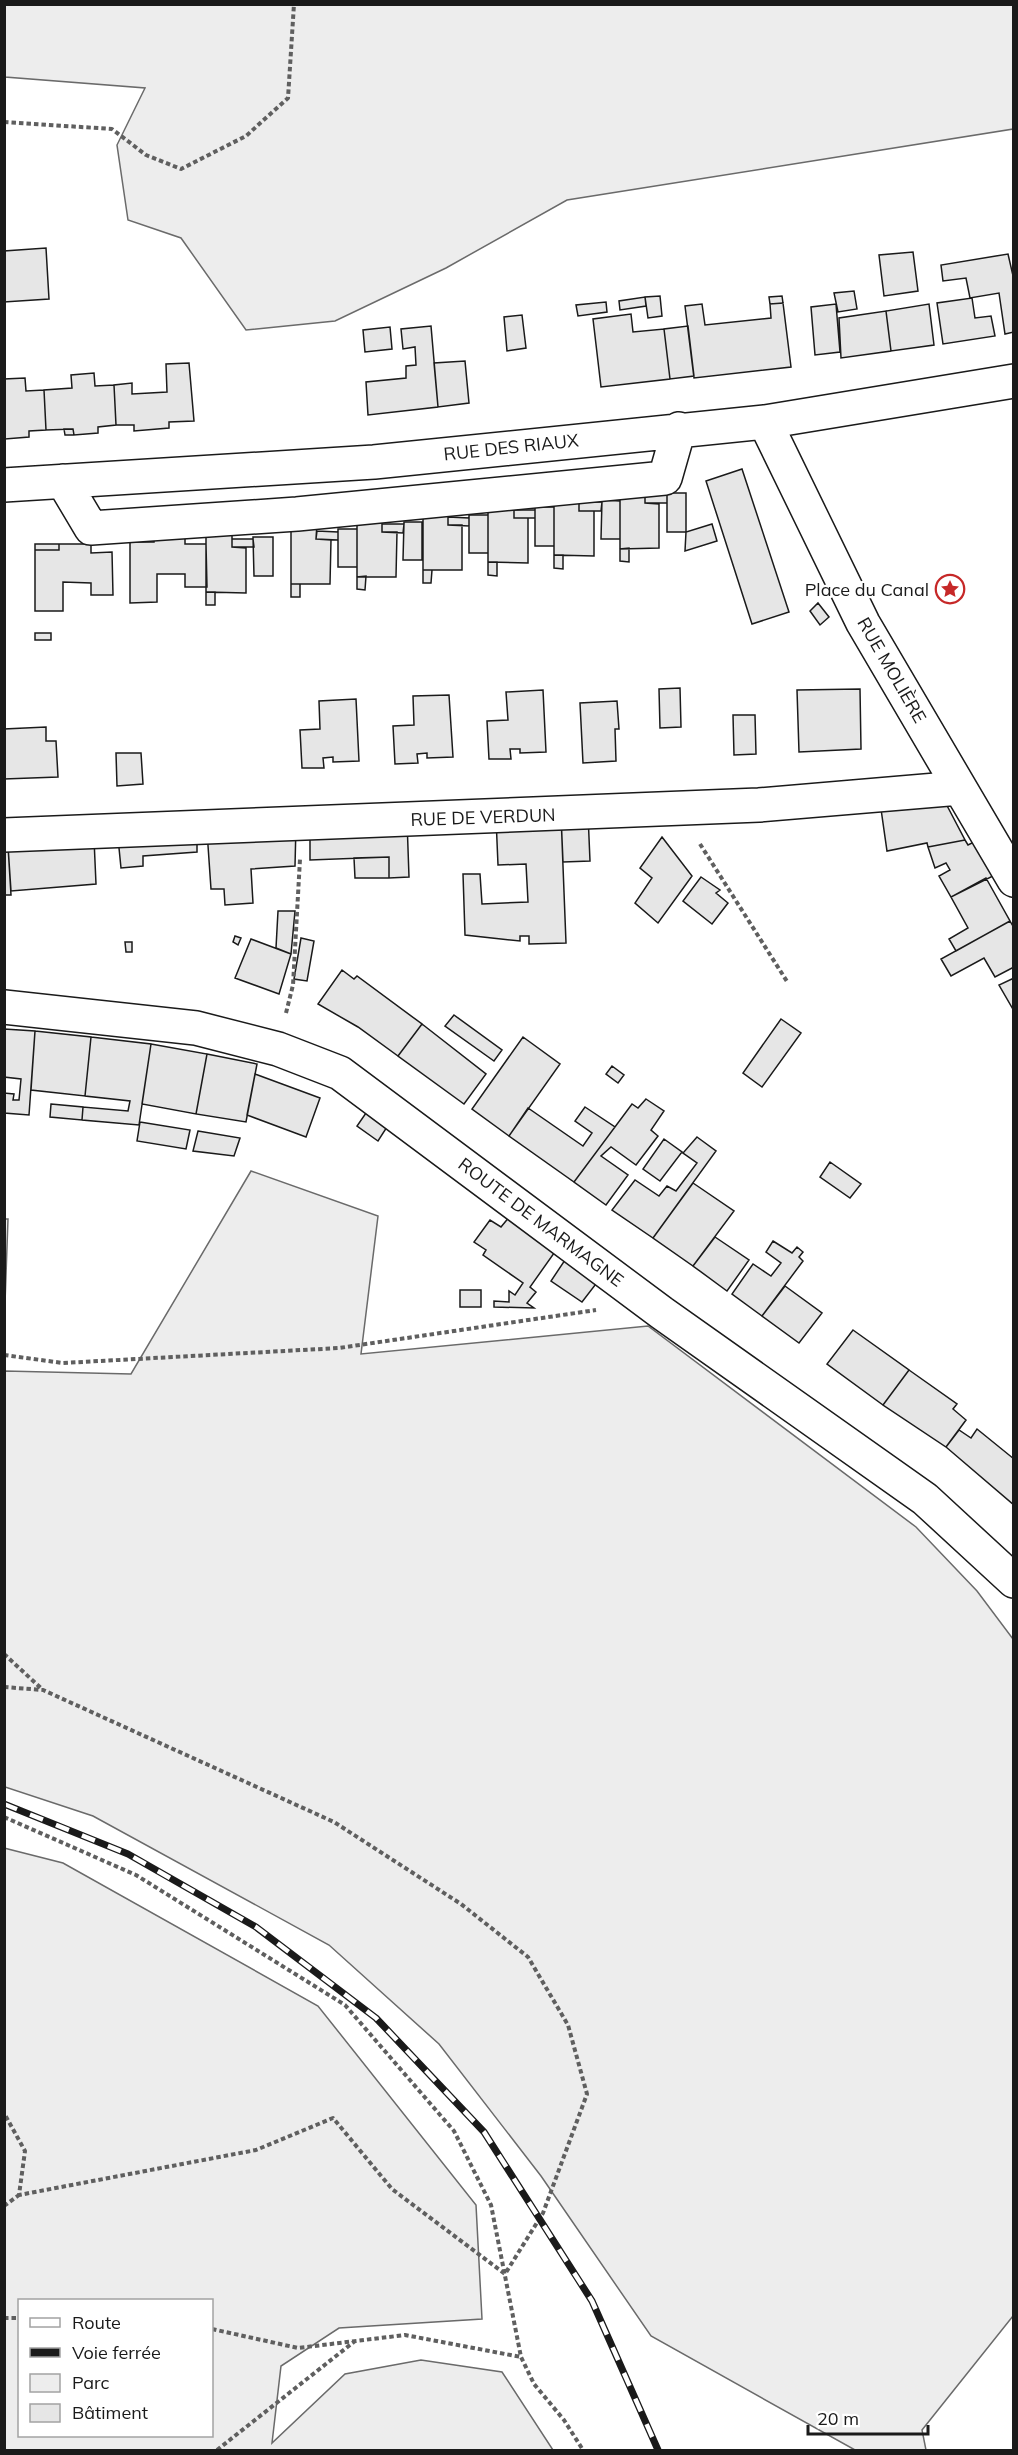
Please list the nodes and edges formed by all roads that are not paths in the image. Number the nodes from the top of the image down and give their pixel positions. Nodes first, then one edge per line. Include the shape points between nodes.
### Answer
1 (1014, 381) edge
2 (765, 422) junction
3 (679, 429) junction
4 (63, 481) junction
5 (4, 485) edge
6 (960, 788) junction
7 (979, 820) junction
8 (1014, 829) edge
9 (4, 835) edge
10 (1014, 880) edge
11 (4, 1007) edge
12 (1014, 1581) edge

1 - 2 street, RUE DES RIAUX
2 - 3 street, RUE DES RIAUX
2 - 6 street, RUE MOLIÈRE via 863,623
3 - 4 street, RUE DES RIAUX via 374,462
3 - 4 street via 665,478 297,513 91,528
4 - 5 street, RUE DES RIAUX
6 - 7 street, RUE MOLIÈRE
6 - 9 street, RUE DE VERDUN via 678,809
7 - 8 street
7 - 10 street, RUE MOLIÈRE
11 - 12 street, ROUTE DE MARMAGNE via 196,1028 278,1049 340,1073 647,1302 925,1498

